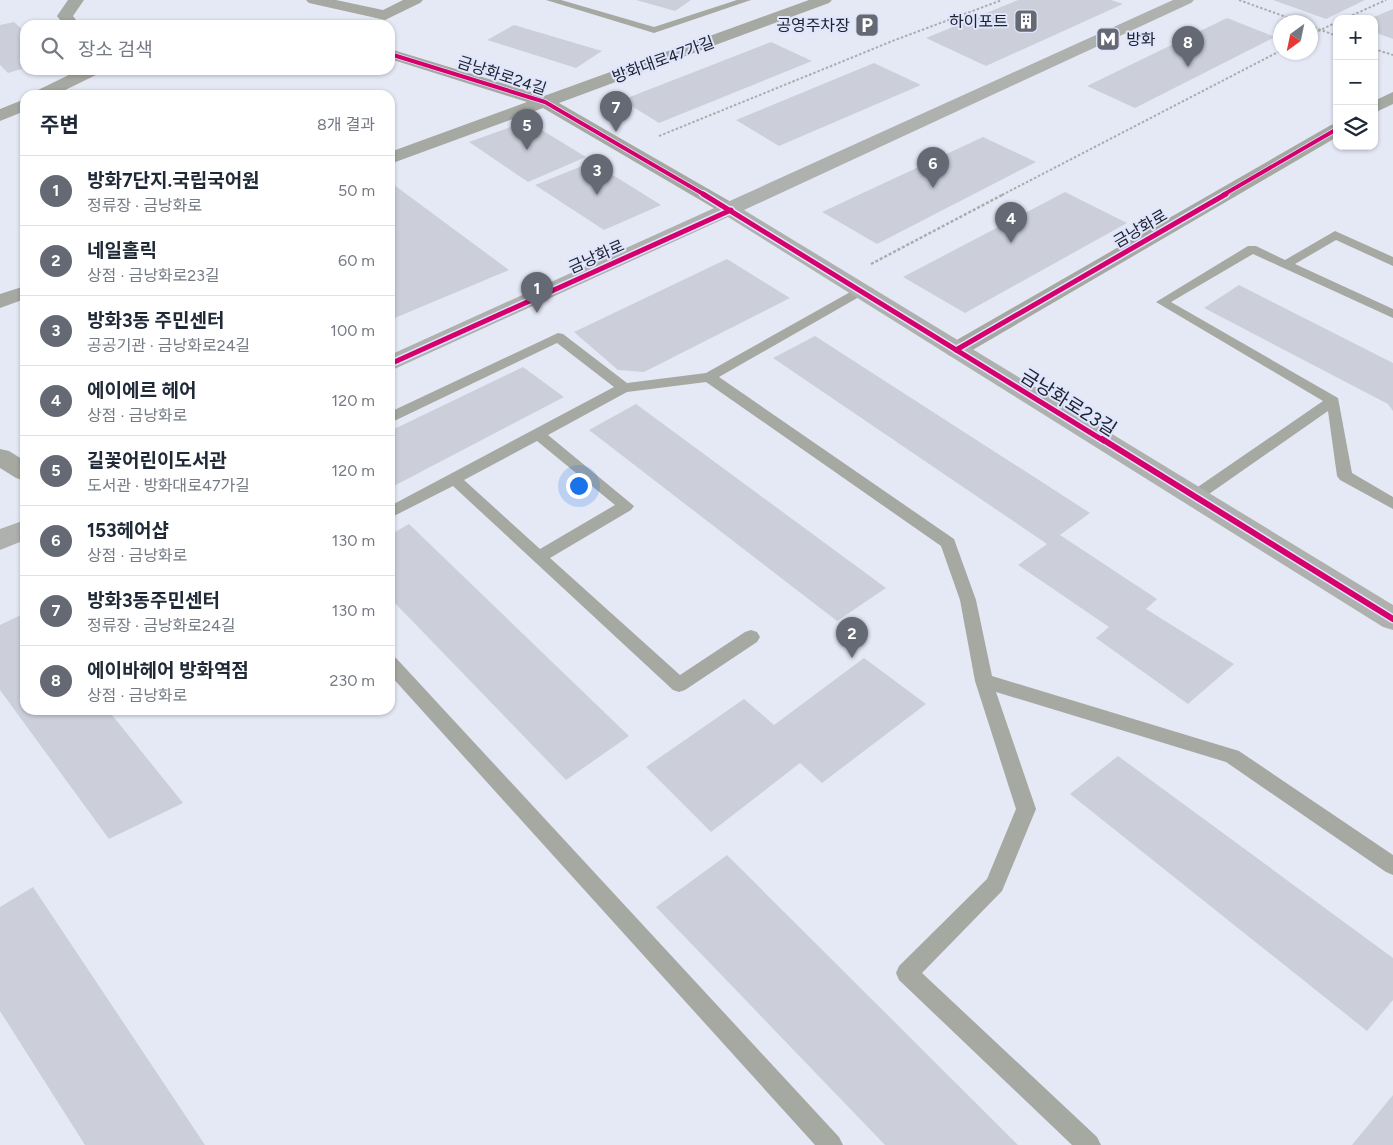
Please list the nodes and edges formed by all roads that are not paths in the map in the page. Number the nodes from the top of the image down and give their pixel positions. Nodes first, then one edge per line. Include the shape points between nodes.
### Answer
1 (76, 0) edge
2 (314, 0) edge
3 (414, 0) edge
4 (551, 0) edge
5 (746, 0) edge
6 (824, 0) edge
7 (1186, 0) edge
8 (68, 20) edge
9 (384, 20) edge
10 (395, 56) edge
11 (82, 75) edge
12 (52, 90) edge
13 (1393, 97) edge
14 (545, 102) junction
15 (20, 106) edge
16 (1378, 106) edge
17 (0, 116) edge
18 (1333, 132) edge
19 (395, 156) edge
20 (731, 210) junction
21 (1393, 262) edge
22 (1285, 265) junction
23 (852, 284) junction
24 (20, 294) edge
25 (0, 301) edge
26 (1393, 314) edge
27 (956, 350) junction
28 (395, 362) edge
29 (709, 376) junction
30 (624, 388) junction
31 (1333, 401) junction
32 (395, 416) edge
33 (537, 433) junction
34 (0, 457) edge
35 (20, 469) edge
36 (453, 478) junction
37 (1194, 496) junction
38 (1393, 504) edge
39 (395, 510) edge
40 (20, 531) edge
41 (0, 540) edge
42 (539, 557) junction
43 (1393, 619) edge
44 (751, 637) dead end
45 (395, 668) edge
46 (984, 681) junction
47 (1393, 866) edge
48 (831, 1145) edge
49 (1089, 1145) edge

1 - 8 street via 65,16
2 - 9 street
3 - 9 street
4 - 5 lane via 654,30
6 - 14 street, 방화대로47가길
7 - 20 street, 금낭화로
10 - 14 street, 금낭화로24길
11 - 12 street
13 - 16 street
14 - 19 street, 방화대로47가길
14 - 20 street, 금낭화로24길
15 - 17 street
18 - 27 street, 금낭화로
20 - 23 street, 금낭화로23길
20 - 28 street, 금낭화로
21 - 22 lane via 1335,235
22 - 26 lane
22 - 31 lane via 1252,249 1162,302
23 - 27 street, 금낭화로23길
23 - 29 lane
24 - 25 street
27 - 37 street, 금낭화로23길
29 - 30 lane
29 - 46 lane via 948,543 968,600
30 - 32 lane via 558,337
30 - 33 lane
31 - 37 lane
31 - 38 lane via 1345,476
33 - 36 lane
33 - 42 lane via 626,506
34 - 35 street
36 - 39 lane
36 - 42 lane
37 - 43 street, 금낭화로23길
40 - 41 street
42 - 44 lane via 679,685
45 - 48 lane
46 - 47 lane via 1232,756
46 - 49 lane via 1026,808 995,885 907,973

